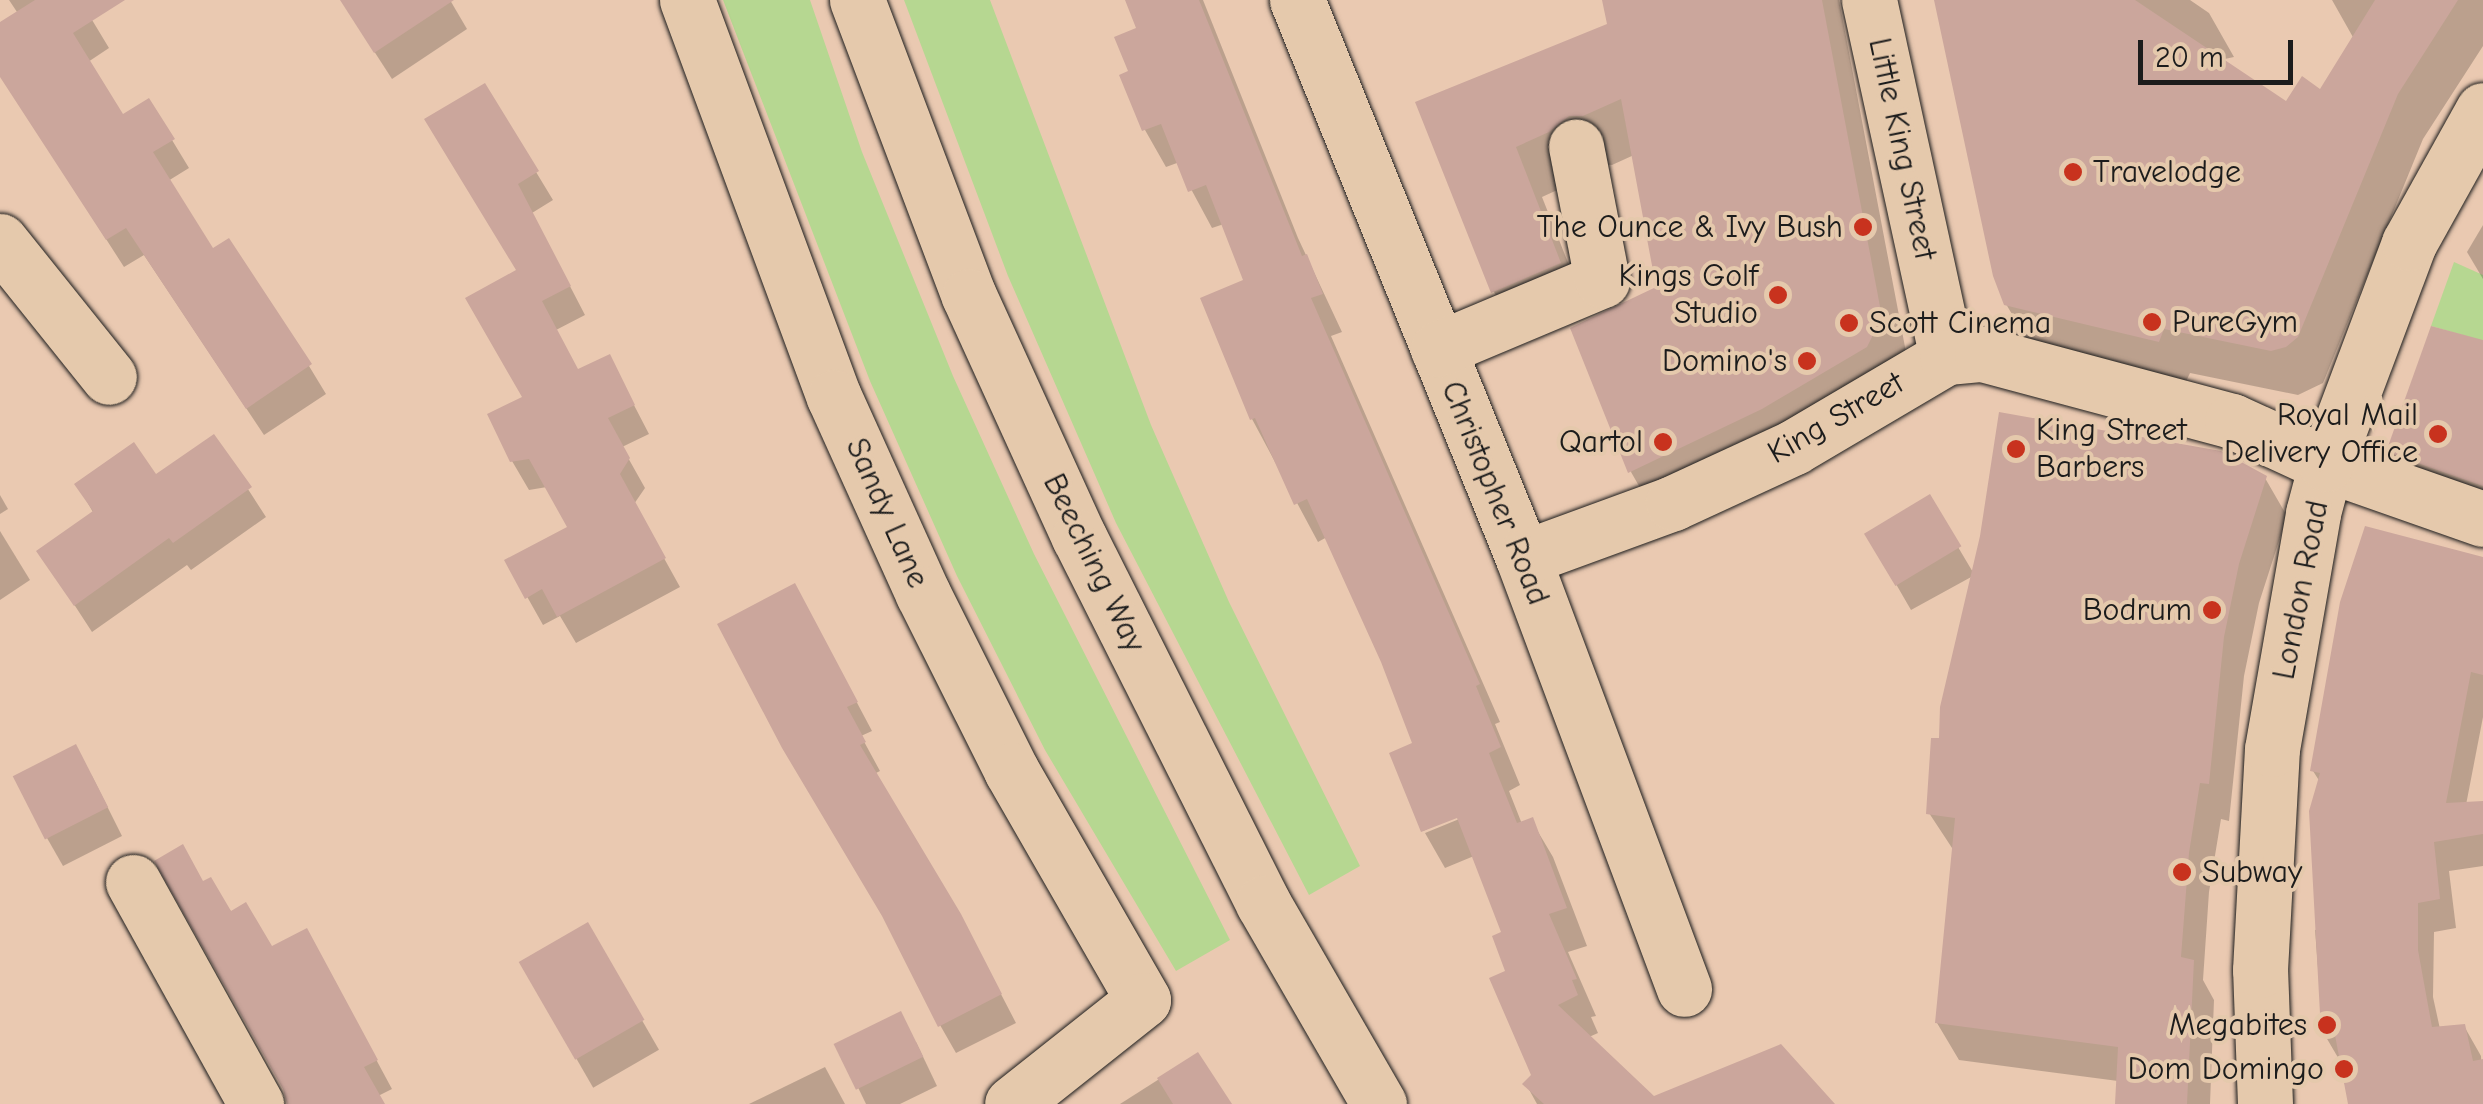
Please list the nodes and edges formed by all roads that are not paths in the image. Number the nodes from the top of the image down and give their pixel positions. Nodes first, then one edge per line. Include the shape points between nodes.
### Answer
1 (686, 0) edge
2 (857, 0) edge
3 (1297, 0) edge
4 (1869, 0) edge
5 (2483, 110) edge
6 (1576, 146) dead end
7 (0, 242) edge
8 (1438, 349) junction
9 (1947, 357) junction
10 (108, 377) dead end
11 (2326, 464) junction
12 (2483, 519) edge
13 (1522, 558) junction
14 (133, 882) dead end
15 (1684, 989) dead end
16 (256, 1104) edge
17 (1012, 1104) edge
18 (1379, 1104) edge
19 (2265, 1104) edge

1 - 17 main road, Sandy Lane via 834,397 923,594 1011,770 1143,1000
2 - 18 main road, Beeching Way via 969,296 1079,538 1270,916
3 - 8 main road, Christopher Road
4 - 9 main road, Little King Street
5 - 11 main road, London Road via 2409,244
6 - 8 main road via 1602,280
7 - 10 main road
8 - 13 main road, Christopher Road
9 - 11 main road via 1982,354 2146,395 2232,420
9 - 13 main road, King Street via 1776,455 1673,503
11 - 12 main road
11 - 19 main road, London Road via 2272,750 2260,970
13 - 15 main road, Christopher Road
14 - 16 main road

